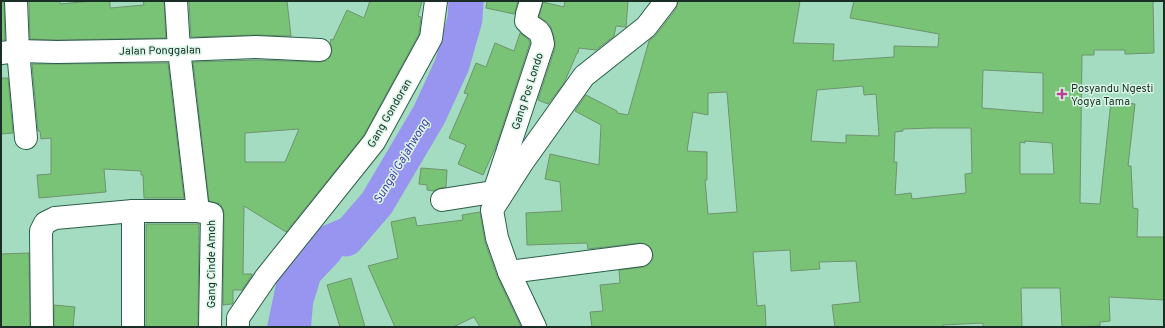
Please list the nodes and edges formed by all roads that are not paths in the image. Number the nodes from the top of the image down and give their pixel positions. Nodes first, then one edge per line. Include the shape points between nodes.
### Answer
1 (16, 1) edge
2 (176, 1) edge
3 (436, 1) edge
4 (531, 1) edge
5 (666, 1) edge
6 (179, 50) junction
7 (320, 50) dead end
8 (10, 52) edge
9 (26, 138) dead end
10 (442, 200) dead end
11 (492, 201) junction
12 (133, 211) junction
13 (198, 211) junction
14 (640, 255) dead end
15 (509, 272) junction
16 (42, 327) edge
17 (133, 327) edge
18 (210, 327) edge
19 (238, 327) edge
20 (535, 327) edge

1 - 8 street
2 - 6 street
3 - 19 street, Gang Gondoran via 431,38 374,142 266,277 238,318
4 - 11 street, Gang Pos Londo via 526,21 541,34 543,44
5 - 11 street via 646,28 584,76
6 - 7 street, Jalan Ponggalan via 256,47
6 - 8 street, Jalan Ponggalan
6 - 13 street
8 - 9 street
10 - 11 street
11 - 15 street via 497,238
12 - 13 street
12 - 16 street via 55,218 45,223 41,232
12 - 17 street
13 - 18 street, Gang Cinde Amoh via 212,214
14 - 15 street
15 - 20 street

